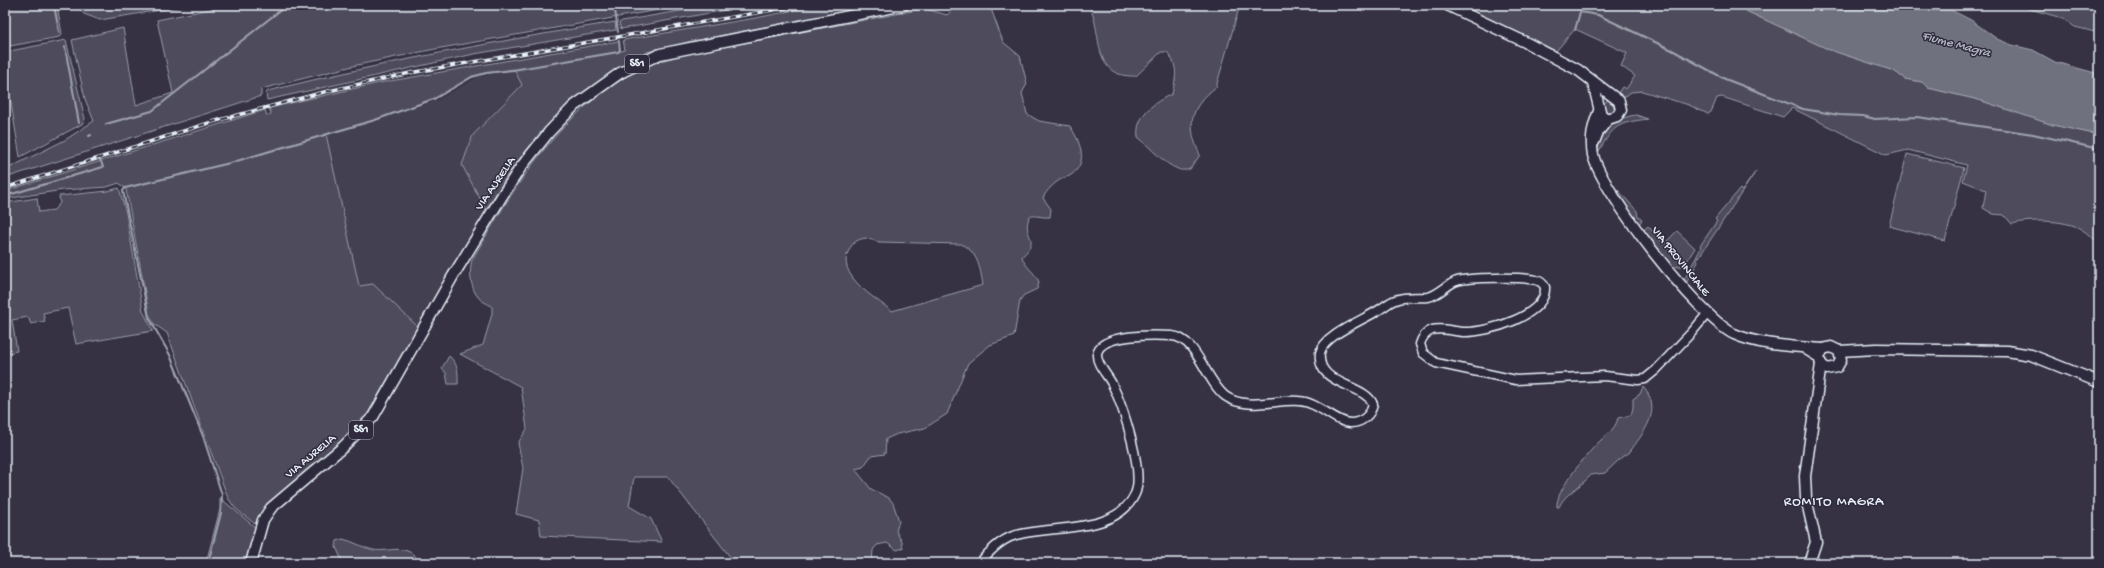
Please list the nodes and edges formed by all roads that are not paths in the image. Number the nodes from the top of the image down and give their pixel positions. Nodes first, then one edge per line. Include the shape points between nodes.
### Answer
1 (904, 5) edge
2 (1447, 5) edge
3 (1593, 83) junction
4 (1614, 97) junction
5 (1599, 108) junction
6 (1608, 119) junction
7 (1592, 147) junction
8 (1707, 314) junction
9 (1840, 356) junction
10 (1821, 357) junction
11 (1830, 369) junction
12 (2099, 382) edge
13 (1818, 385) junction
14 (251, 563) edge
15 (980, 563) edge
16 (1809, 563) edge

1 - 14 main road, VIA AURELIA / SS1 via 660,54 620,73 574,106 526,161 502,196 373,417 343,447 271,508 263,520
2 - 3 main road via 1578,70
3 - 4 main road
3 - 5 main road
4 - 5 main road via 1603,99
4 - 6 main road via 1621,110 1617,116
5 - 6 main road via 1602,115
5 - 7 main road via 1592,130
6 - 7 main road via 1598,132
7 - 8 main road, VIA PROVINCIALE via 1599,171 1624,212 1688,294
8 - 10 main road, VIA PROVINCIALE via 1733,333 1743,337 1803,347
8 - 15 street via 1673,354 1645,378 1634,380 1605,376 1516,380 1436,363 1423,353 1420,344 1425,334 1432,330 1466,332 1500,326 1539,305 1546,293 1545,287 1531,279 1456,281 1428,297 1415,296 1394,300 1339,333 1322,349 1320,361 1330,377 1367,396 1373,404 1367,417 1359,422 1349,423 1308,402 1254,403 1231,400 1212,382 1191,347 1175,336 1139,335 1106,342 1099,349 1097,357 1113,386 1132,440 1138,477 1135,494 1120,511 1104,521 1012,536 995,547
9 - 10 main road, VIA PROVINCIALE via 1831,347
9 - 11 main road via 1837,367
9 - 12 main road via 1860,350 1939,349 2018,353 2031,355
10 - 11 main road, VIA PROVINCIALE
10 - 13 main road
11 - 13 main road
13 - 16 main road via 1805,476 1806,498 1816,542

